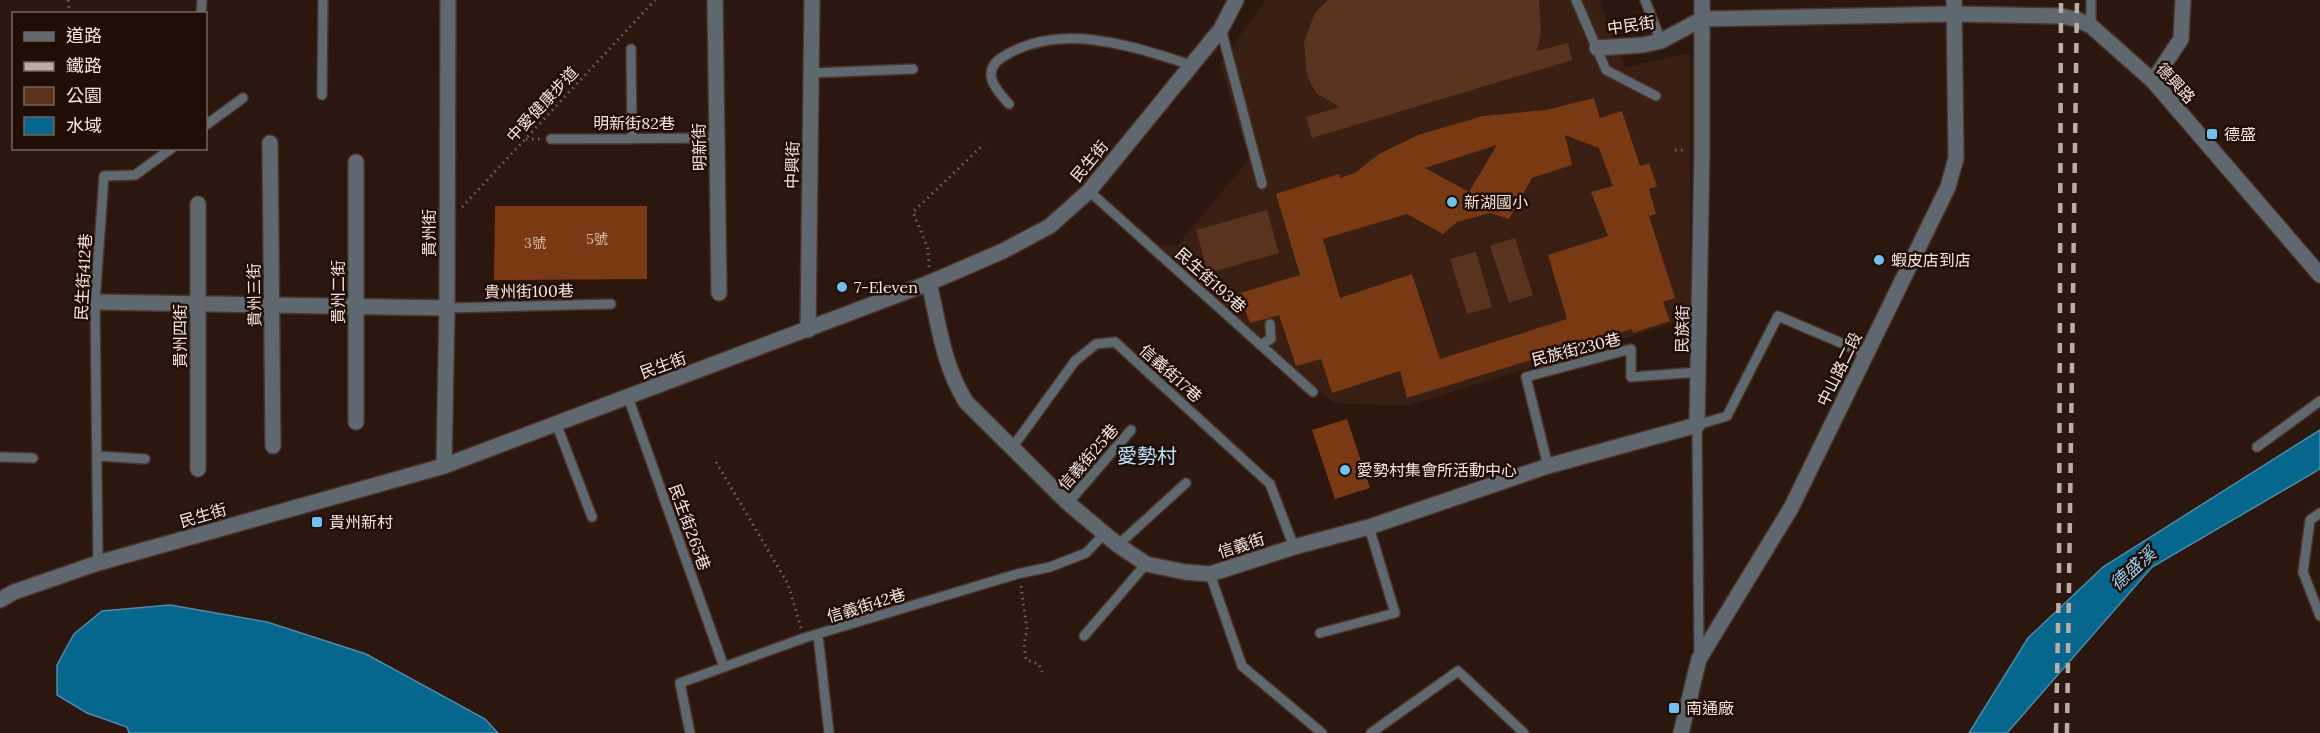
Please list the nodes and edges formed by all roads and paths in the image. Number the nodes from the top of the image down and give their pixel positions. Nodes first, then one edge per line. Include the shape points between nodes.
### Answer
1 (323, 0) edge
2 (448, 0) edge
3 (655, 0) edge
4 (715, 0) edge
5 (812, 0) edge
6 (1236, 0) edge
7 (1576, 0) edge
8 (1645, 0) edge
9 (1702, 0) edge
10 (2091, 0) edge
11 (2183, 0) edge
12 (1954, 7) edge
13 (1702, 20) junction
14 (2091, 26) junction
15 (1221, 29) junction
16 (1661, 42) junction
17 (1597, 48) junction
18 (631, 49) dead end
19 (1191, 65) junction
20 (914, 69) dead end
21 (812, 73) junction
22 (2153, 81) junction
23 (322, 95) dead end
24 (1656, 96) dead end
25 (243, 98) dead end
26 (1009, 104) dead end
27 (207, 124) edge
28 (717, 138) junction
29 (551, 139) dead end
30 (632, 139) junction
31 (270, 143) dead end
32 (984, 144) dead end
33 (169, 150) edge
34 (356, 162) dead end
35 (1262, 184) dead end
36 (1089, 191) junction
37 (198, 204) dead end
38 (446, 225) junction
39 (2320, 275) edge
40 (929, 284) junction
41 (719, 293) dead end
42 (95, 302) junction
43 (611, 304) dead end
44 (198, 305) junction
45 (272, 306) junction
46 (356, 307) junction
47 (447, 308) junction
48 (1270, 324) dead end
49 (808, 330) junction
50 (1260, 345) junction
51 (1867, 354) junction
52 (1699, 372) junction
53 (1313, 392) dead end
54 (627, 397) junction
55 (2320, 402) edge
56 (356, 422) dead end
57 (556, 423) junction
58 (1697, 425) junction
59 (1131, 430) dead end
60 (273, 446) dead end
61 (2257, 447) dead end
62 (1012, 448) junction
63 (97, 456) junction
64 (0, 457) edge
65 (33, 458) dead end
66 (145, 459) dead end
67 (716, 462) dead end
68 (444, 466) junction
69 (1548, 466) junction
70 (198, 469) dead end
71 (1186, 483) dead end
72 (1068, 503) junction
73 (2320, 513) edge
74 (592, 517) dead end
75 (1369, 527) junction
76 (1104, 534) junction
77 (1118, 544) junction
78 (1294, 547) junction
79 (98, 563) junction
80 (1146, 564) junction
81 (1017, 574) junction
82 (1210, 574) junction
83 (0, 600) edge
84 (2320, 616) edge
85 (1320, 633) dead end
86 (818, 635) junction
87 (1084, 636) dead end
88 (804, 638) junction
89 (1699, 659) junction
90 (724, 667) junction
91 (1042, 672) dead end
92 (690, 733) edge
93 (829, 733) edge
94 (1322, 733) edge
95 (1371, 733) edge
96 (1524, 733) edge
97 (1680, 733) edge

1 - 23 lane
2 - 38 street, 貴州街
3 - 38 path, 中愛健康步道
4 - 28 street, 明新街
5 - 21 street, 中興街
6 - 15 street, 民生街
7 - 17 lane
8 - 16 lane
9 - 13 street, 民族街
10 - 14 lane
11 - 22 street via 2181,39
12 - 13 street, 中民街
12 - 14 street, 德興路 via 2061,16
12 - 51 street, 中山路二段 via 1956,158 1948,187
13 - 16 street, 中民街
13 - 52 street, 民族街
14 - 22 street, 德興路
15 - 19 street, 民生街
15 - 35 lane
16 - 17 street, 中民街
17 - 24 lane via 1606,70
18 - 30 lane
19 - 26 lane via 1102,40 1039,42 996,62 992,85
19 - 36 street, 民生街
20 - 21 lane
21 - 49 street, 中興街
22 - 39 street, 德興路
25 - 27 lane
28 - 30 lane, 明新街82巷
28 - 41 street, 明新街
29 - 30 lane, 明新街82巷
31 - 45 street, 貴州三街
32 - 40 path via 913,212 928,249
33 - 42 lane, 民生街412巷 via 135,175 104,176
34 - 46 street, 貴州二街
36 - 40 street, 民生街 via 1050,226
36 - 50 lane, 民生街193巷
37 - 44 street, 貴州四街
38 - 47 street, 貴州街
40 - 49 street, 民生街
40 - 62 street, 信義街 via 954,382 966,402
42 - 44 street
42 - 63 lane, 民生街412巷
43 - 47 lane, 貴州街100巷
44 - 45 street
44 - 70 street, 貴州四街
45 - 46 street
45 - 60 street, 貴州三街
46 - 47 street
46 - 56 street, 貴州二街
47 - 68 street, 貴州街
48 - 50 lane via 1271,339
49 - 54 street, 民生街
50 - 53 lane, 民生街193巷
51 - 58 lane via 1778,316 1727,416
51 - 89 street, 中山路二段 via 1791,508
52 - 58 street, 民族街
52 - 69 lane, 民族街230巷 via 1631,377 1631,349 1526,377
54 - 57 street, 民生街
54 - 90 lane, 民生街265巷
55 - 61 lane
57 - 68 street, 民生街
57 - 74 lane
58 - 69 street, 信義街
58 - 89 lane, 民族街
59 - 72 lane, 信義街25巷
62 - 72 street, 信義街
62 - 78 lane, 信義街17巷 via 1075,361 1096,344 1115,342 1270,484
63 - 66 lane
63 - 79 lane, 民生街412巷
64 - 65 lane
67 - 88 path via 788,584
68 - 79 street, 民生街
69 - 75 street, 信義街
71 - 77 lane
72 - 76 street, 信義街
73 - 84 lane via 2310,520 2303,572
75 - 78 street, 信義街
75 - 85 lane via 1395,613
76 - 77 street, 信義街
76 - 81 lane, 信義街42巷 via 1086,553
77 - 80 street, 信義街
78 - 82 street, 信義街
79 - 83 street, 民生街
80 - 82 street, 信義街
80 - 87 lane
81 - 86 lane, 信義街42巷
81 - 91 path via 1024,600 1026,660 1039,664
82 - 94 lane via 1242,666
86 - 88 lane, 信義街42巷
86 - 93 lane
88 - 90 lane, 信義街42巷
89 - 97 street, 中山路二段
90 - 92 lane, 信義街42巷 via 680,683
95 - 96 lane via 1458,671

